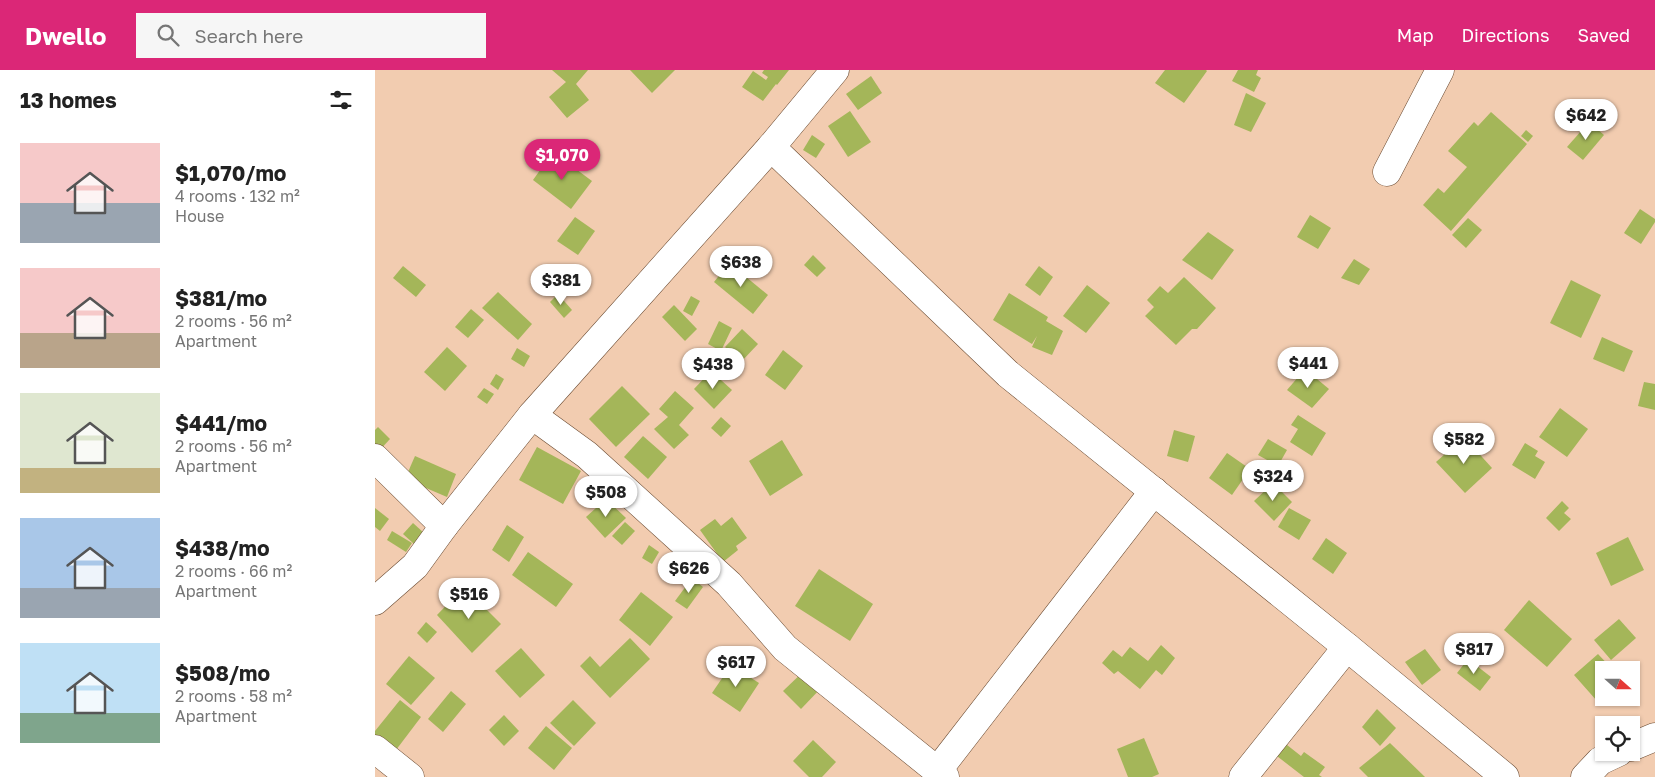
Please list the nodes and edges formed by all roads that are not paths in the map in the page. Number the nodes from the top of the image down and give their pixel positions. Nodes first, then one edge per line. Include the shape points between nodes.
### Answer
1 (835, 70) edge
2 (1440, 70) edge
3 (771, 147) junction
4 (1387, 172) dead end
5 (532, 415) junction
6 (375, 458) edge
7 (1154, 491) junction
8 (444, 526) junction
9 (375, 600) edge
10 (1347, 647) junction
11 (1655, 737) edge
12 (1640, 743) edge
13 (375, 749) edge
14 (1600, 761) edge
15 (941, 774) edge
16 (410, 777) edge
17 (1243, 777) edge
18 (1505, 777) edge
19 (1585, 777) edge

1 - 3 street
2 - 4 street
3 - 5 street
3 - 7 street via 1008,374
5 - 8 street
5 - 15 street via 587,455 729,584 785,648
6 - 8 street
7 - 10 street
7 - 15 street
8 - 9 street via 415,566
10 - 17 street
10 - 18 street
11 - 12 street
13 - 16 street
14 - 19 street

